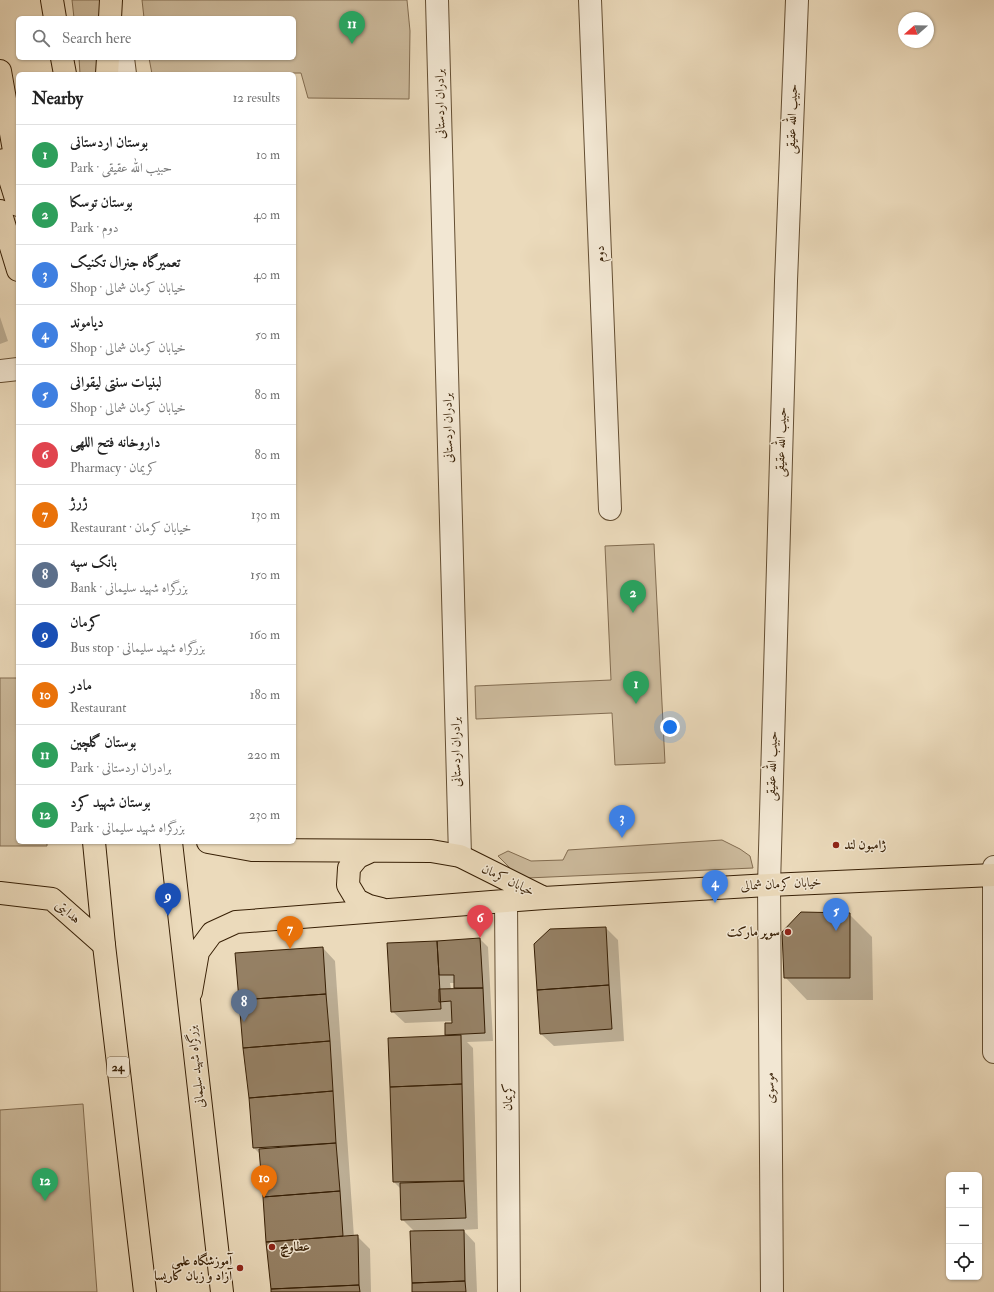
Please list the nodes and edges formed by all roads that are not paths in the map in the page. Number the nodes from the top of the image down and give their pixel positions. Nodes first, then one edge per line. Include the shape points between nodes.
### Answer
1 (52, 0) edge
2 (438, 0) edge
3 (590, 0) edge
4 (797, 0) edge
5 (55, 16) edge
6 (62, 60) edge
7 (108, 60) edge
8 (123, 60) edge
9 (0, 71) edge
10 (65, 72) edge
11 (107, 72) edge
12 (125, 72) edge
13 (0, 149) edge
14 (16, 162) edge
15 (16, 199) edge
16 (0, 211) edge
17 (16, 263) edge
18 (16, 369) edge
19 (0, 371) edge
20 (610, 508) dead end
21 (94, 844) edge
22 (171, 844) edge
23 (219, 844) edge
24 (371, 850) junction
25 (460, 856) junction
26 (994, 868) edge
27 (994, 875) edge
28 (769, 885) junction
29 (0, 893) edge
30 (544, 898) junction
31 (506, 902) junction
32 (386, 910) junction
33 (104, 945) junction
34 (189, 1002) junction
35 (994, 1052) edge
36 (145, 1292) edge
37 (222, 1292) edge
38 (509, 1292) edge
39 (772, 1292) edge

1 - 5 main road
2 - 25 street, برادران اردستانی
3 - 20 street, دوم
4 - 28 street, حبیب الله عقیقی via 786,281
6 - 10 main road
7 - 11 main road
8 - 12 street
9 - 14 main road
13 - 15 main road
16 - 17 main road
18 - 19 street
21 - 33 main road, 24
22 - 34 main road, بزرگراه شهید سلیمانی
23 - 24 main road, خیابان کرمان via 252,850
24 - 25 main road, خیابان کرمان via 431,851
24 - 32 main road via 358,857 349,868 348,886 357,900
25 - 30 main road, خیابان کرمان
26 - 27 street
27 - 28 main road, خیابان کرمان شمالی
27 - 35 street
28 - 30 main road, خیابان کرمان شمالی
28 - 39 street, موسوی
29 - 33 main road, هدایتی via 52,899
30 - 31 main road, خیابان کرمان
31 - 32 main road, خیابان کرمان
31 - 38 street, کریمان
32 - 34 main road, خیابان کرمان via 236,922 212,933 198,952
33 - 36 main road, 24
34 - 37 main road, بزرگراه شهید سلیمانی

